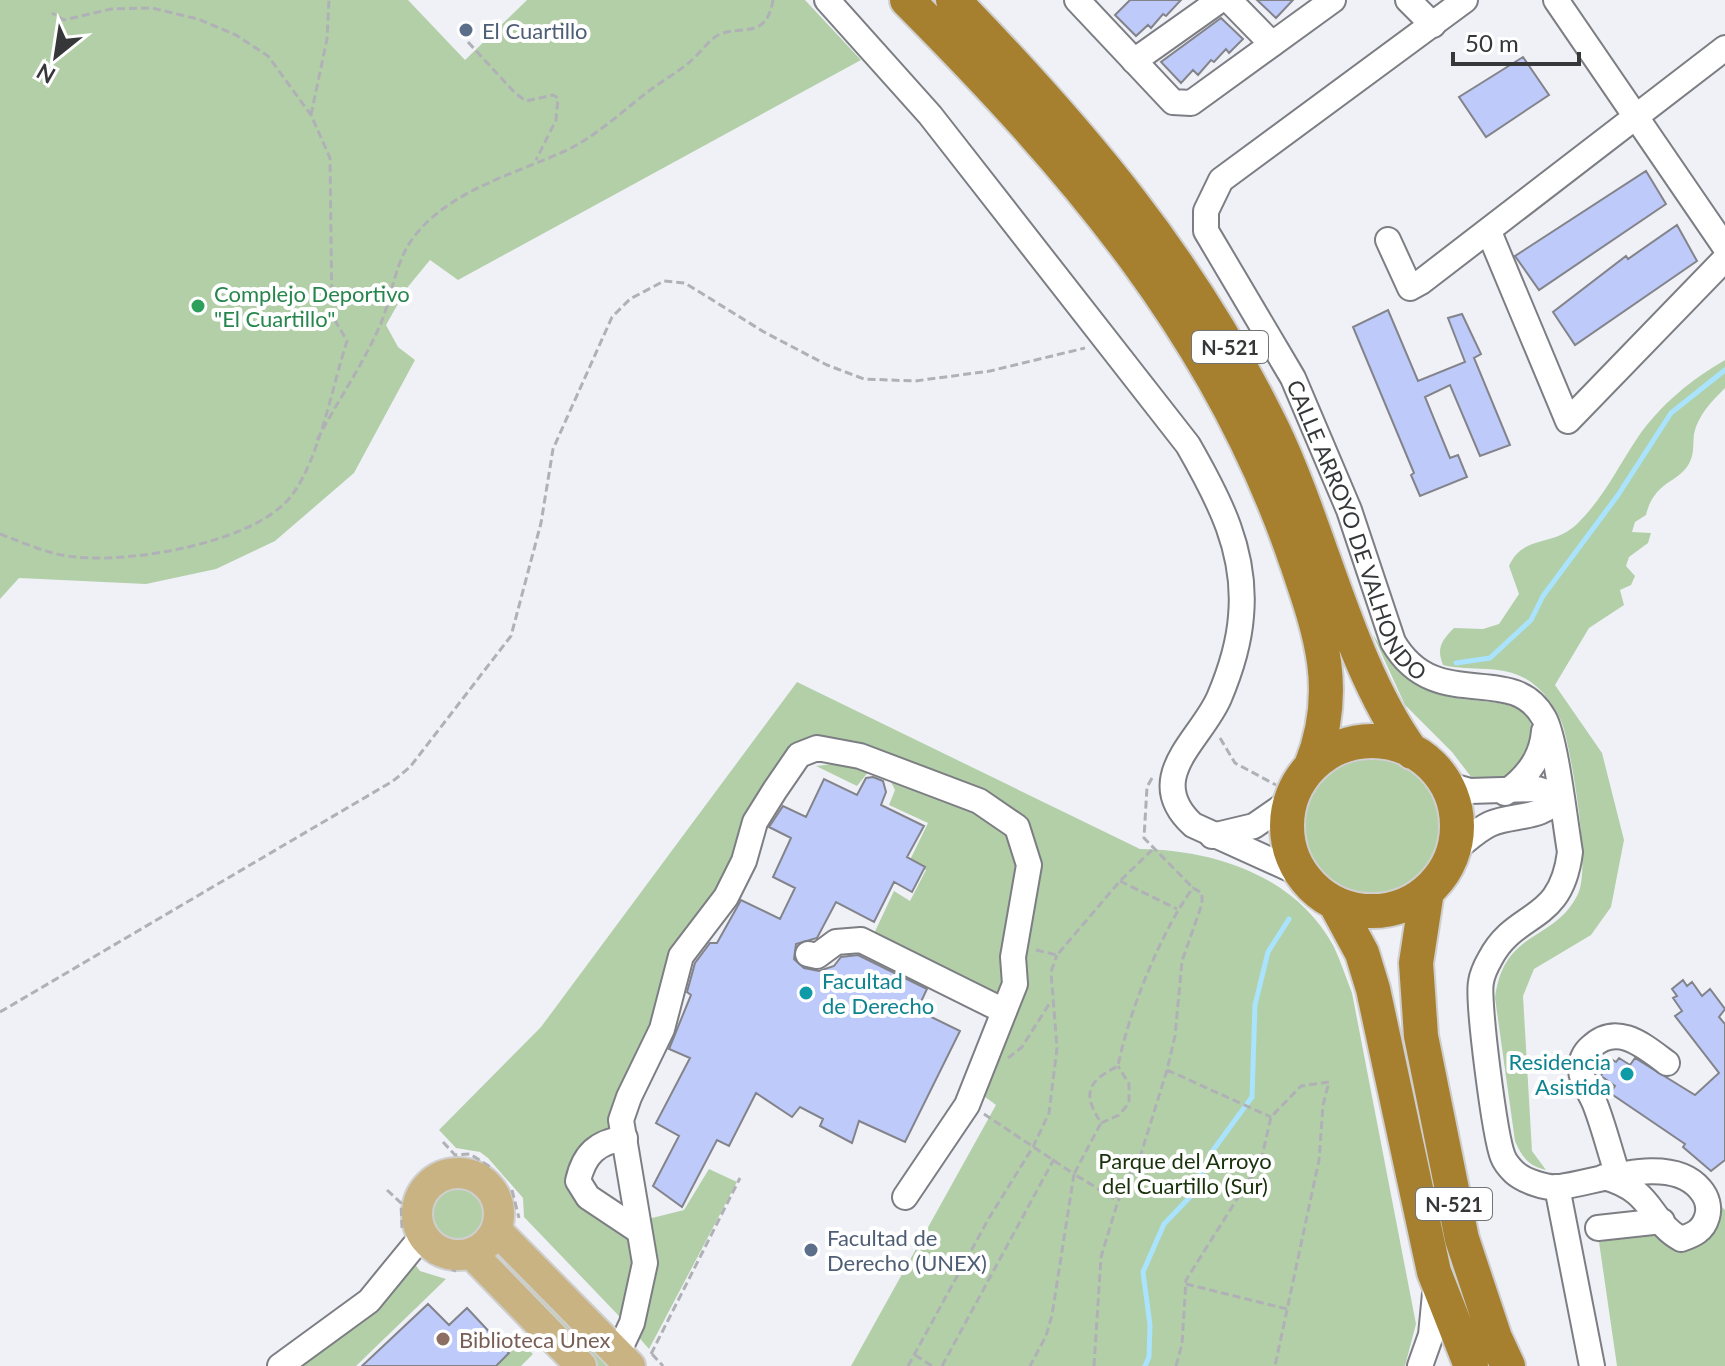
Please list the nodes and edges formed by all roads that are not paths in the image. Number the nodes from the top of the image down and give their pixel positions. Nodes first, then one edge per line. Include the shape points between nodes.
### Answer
1 (827, 0) edge
2 (907, 0) edge
3 (953, 0) edge
4 (1220, 0) edge
5 (1229, 0) edge
6 (1333, 0) edge
7 (1408, 0) edge
8 (1465, 0) edge
9 (1556, 0) edge
10 (1090, 4) edge
11 (1433, 25) junction
12 (1272, 44) junction
13 (1725, 48) edge
14 (1134, 61) junction
15 (1636, 117) junction
16 (1489, 232) junction
17 (1388, 240) dead end
18 (1725, 247) edge
19 (1725, 259) edge
20 (1545, 720) junction
21 (1412, 752) junction
22 (1311, 766) junction
23 (1445, 784) junction
24 (1505, 793) junction
25 (1560, 796) junction
26 (1290, 801) junction
27 (1527, 817) junction
28 (1212, 836) junction
29 (1453, 851) junction
30 (1570, 852) junction
31 (1301, 874) junction
32 (1427, 891) junction
33 (1335, 903) junction
34 (808, 954) dead end
35 (1004, 1011) junction
36 (1667, 1063) dead end
37 (625, 1138) junction
38 (1611, 1176) junction
39 (1557, 1187) junction
40 (905, 1197) dead end
41 (1662, 1221) junction
42 (1598, 1228) dead end
43 (496, 1230) junction
44 (639, 1231) junction
45 (418, 1242) junction
46 (478, 1260) junction
47 (1436, 1280) junction
48 (633, 1358) edge
49 (280, 1366) edge
50 (581, 1366) edge
51 (1420, 1366) edge
52 (1471, 1366) edge
53 (1508, 1366) edge
54 (1592, 1366) edge

1 - 28 street via 930,115 1188,445 1217,495 1237,550 1242,588 1238,645 1219,700 1174,772 1173,792 1183,815
2 - 22 highway, N-521 via 1075,180 1123,241 1234,411 1278,507 1314,613 1329,695
3 - 21 highway, N-521 via 1044,94 1157,232 1219,326 1274,433 1370,675
4 - 14 street
5 - 12 street
6 - 12 street
7 - 11 street
8 - 11 street, CALLE ARROYO DE VALHONDO
9 - 15 street
10 - 14 street
11 - 20 street, CALLE ARROYO DE VALHONDO via 1221,180 1206,211 1206,231 1293,378 1349,510 1402,657 1421,673 1458,687 1504,688 1527,698
12 - 14 street via 1191,103 1173,102
13 - 15 street
15 - 16 street
15 - 18 street
16 - 17 street via 1410,288
16 - 19 street via 1568,421
20 - 24 street via 1535,763
20 - 25 street
21 - 22 highway, N-521 via 1379,742 1353,743
21 - 23 highway, N-521
22 - 26 highway, N-521
23 - 24 street
23 - 29 highway, N-521 via 1456,817
24 - 25 street via 1537,789
25 - 27 street via 1552,807
25 - 30 street
26 - 28 street via 1254,826
26 - 31 highway, N-521 via 1288,839
27 - 29 street via 1487,825
27 - 30 street via 1552,832
28 - 31 street
29 - 32 highway, N-521
30 - 39 street via 1557,895 1543,912 1504,937 1480,984 1493,1111 1504,1159 1515,1173
31 - 33 highway, N-521
32 - 33 highway, N-521 via 1398,907 1377,911
32 - 53 highway, N-521 via 1416,963 1421,1036 1462,1239
33 - 47 highway, N-521 via 1362,953 1373,989
34 - 35 street via 817,956 845,939 861,940
35 - 37 street via 1015,984 1013,957 1029,865 1017,827 979,801 860,756 817,748 799,755 755,822 726,897 681,956 662,1029 621,1120
35 - 40 street via 967,1105
36 - 38 street via 1638,1042 1617,1035 1589,1048 1581,1061
37 - 44 street
37 - 44 street via 590,1151 578,1181 588,1197
38 - 39 street
38 - 41 street via 1627,1183
38 - 41 street via 1668,1172 1706,1196 1709,1210 1697,1233 1681,1239
39 - 54 street
41 - 42 street
43 - 45 main road via 500,1211 490,1187 455,1172 437,1178 423,1192 417,1210
43 - 46 main road
43 - 48 main road
44 - 48 street via 645,1263 632,1323
45 - 46 main road
45 - 49 street via 369,1301
46 - 50 main road
47 - 51 street via 1431,1335
47 - 52 highway, N-521

